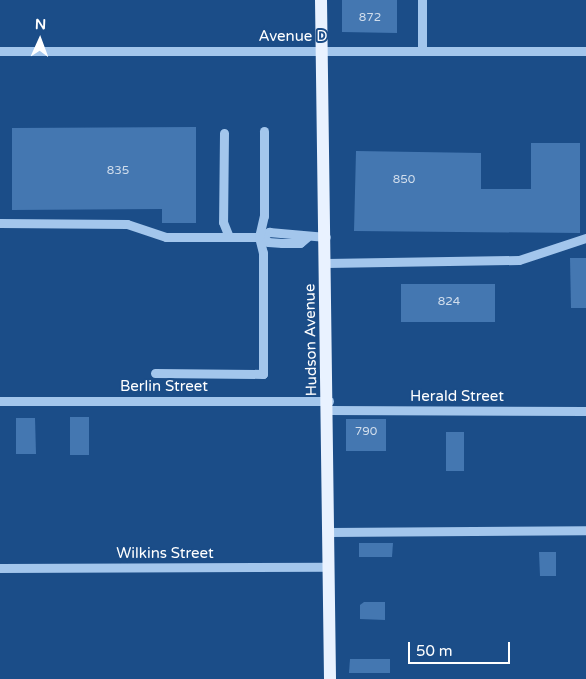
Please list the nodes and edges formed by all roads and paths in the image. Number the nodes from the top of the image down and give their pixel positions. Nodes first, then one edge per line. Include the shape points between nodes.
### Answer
1 (321, 0) edge
2 (422, 0) edge
3 (322, 50) junction
4 (422, 50) junction
5 (0, 51) edge
6 (586, 51) edge
7 (264, 130) dead end
8 (224, 133) dead end
9 (0, 223) edge
10 (229, 237) junction
11 (261, 237) junction
12 (326, 237) junction
13 (586, 238) edge
14 (326, 264) junction
15 (155, 373) dead end
16 (0, 401) edge
17 (329, 406) junction
18 (586, 411) edge
19 (586, 530) edge
20 (329, 532) junction
21 (329, 567) junction
22 (0, 568) edge
23 (330, 679) edge

1 - 3 main road, Hudson Avenue
2 - 4 street
3 - 4 street, Avenue D
3 - 5 street, Avenue D
3 - 12 main road, Hudson Avenue
4 - 6 street, Avenue D
7 - 11 street
8 - 10 street via 223,222
9 - 10 street via 127,224 166,236
10 - 11 street
11 - 12 street via 269,232
11 - 15 street via 264,374
12 - 14 main road, Hudson Avenue
13 - 14 street via 519,260
14 - 17 main road, Hudson Avenue
16 - 17 street, Berlin Street
17 - 18 street, Herald Street
17 - 20 main road, Hudson Avenue
19 - 20 street
20 - 21 main road, Hudson Avenue
21 - 22 street, Wilkins Street
21 - 23 main road, Hudson Avenue

